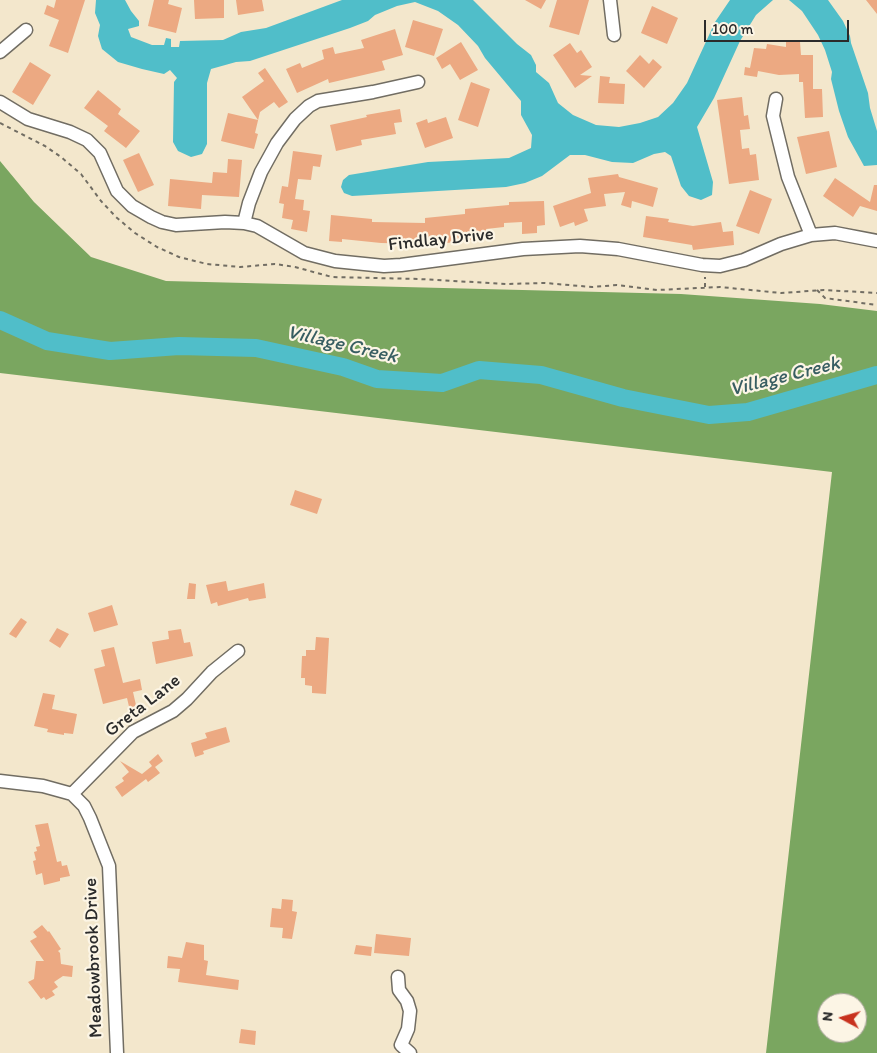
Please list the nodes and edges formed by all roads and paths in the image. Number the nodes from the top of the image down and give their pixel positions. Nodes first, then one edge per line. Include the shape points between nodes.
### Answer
1 (610, 0) edge
2 (26, 30) dead end
3 (614, 35) dead end
4 (0, 52) edge
5 (418, 82) dead end
6 (776, 99) dead end
7 (0, 102) edge
8 (244, 223) junction
9 (811, 235) junction
10 (877, 241) edge
11 (817, 290) dead end
12 (877, 305) edge
13 (238, 650) dead end
14 (0, 781) edge
15 (72, 794) junction
16 (398, 977) dead end
17 (117, 1053) edge
18 (410, 1053) edge

1 - 3 street
2 - 4 street
5 - 8 street via 318,101 309,106 277,142 261,172
6 - 9 street via 773,116 788,177
7 - 8 street, Findlay Drive via 28,119 87,140 100,153 117,191 132,206 151,217 176,225
8 - 9 street, Findlay Drive via 257,226 304,253 335,261 384,266 523,249 580,246 720,266
9 - 10 street, Findlay Drive via 835,233
11 - 12 path via 825,298
13 - 15 street, Greta Lane via 173,711 133,732
14 - 15 street via 43,786
15 - 17 street, Meadowbrook Drive via 84,806 109,866
16 - 18 street via 399,990 410,1011 408,1029 401,1045

